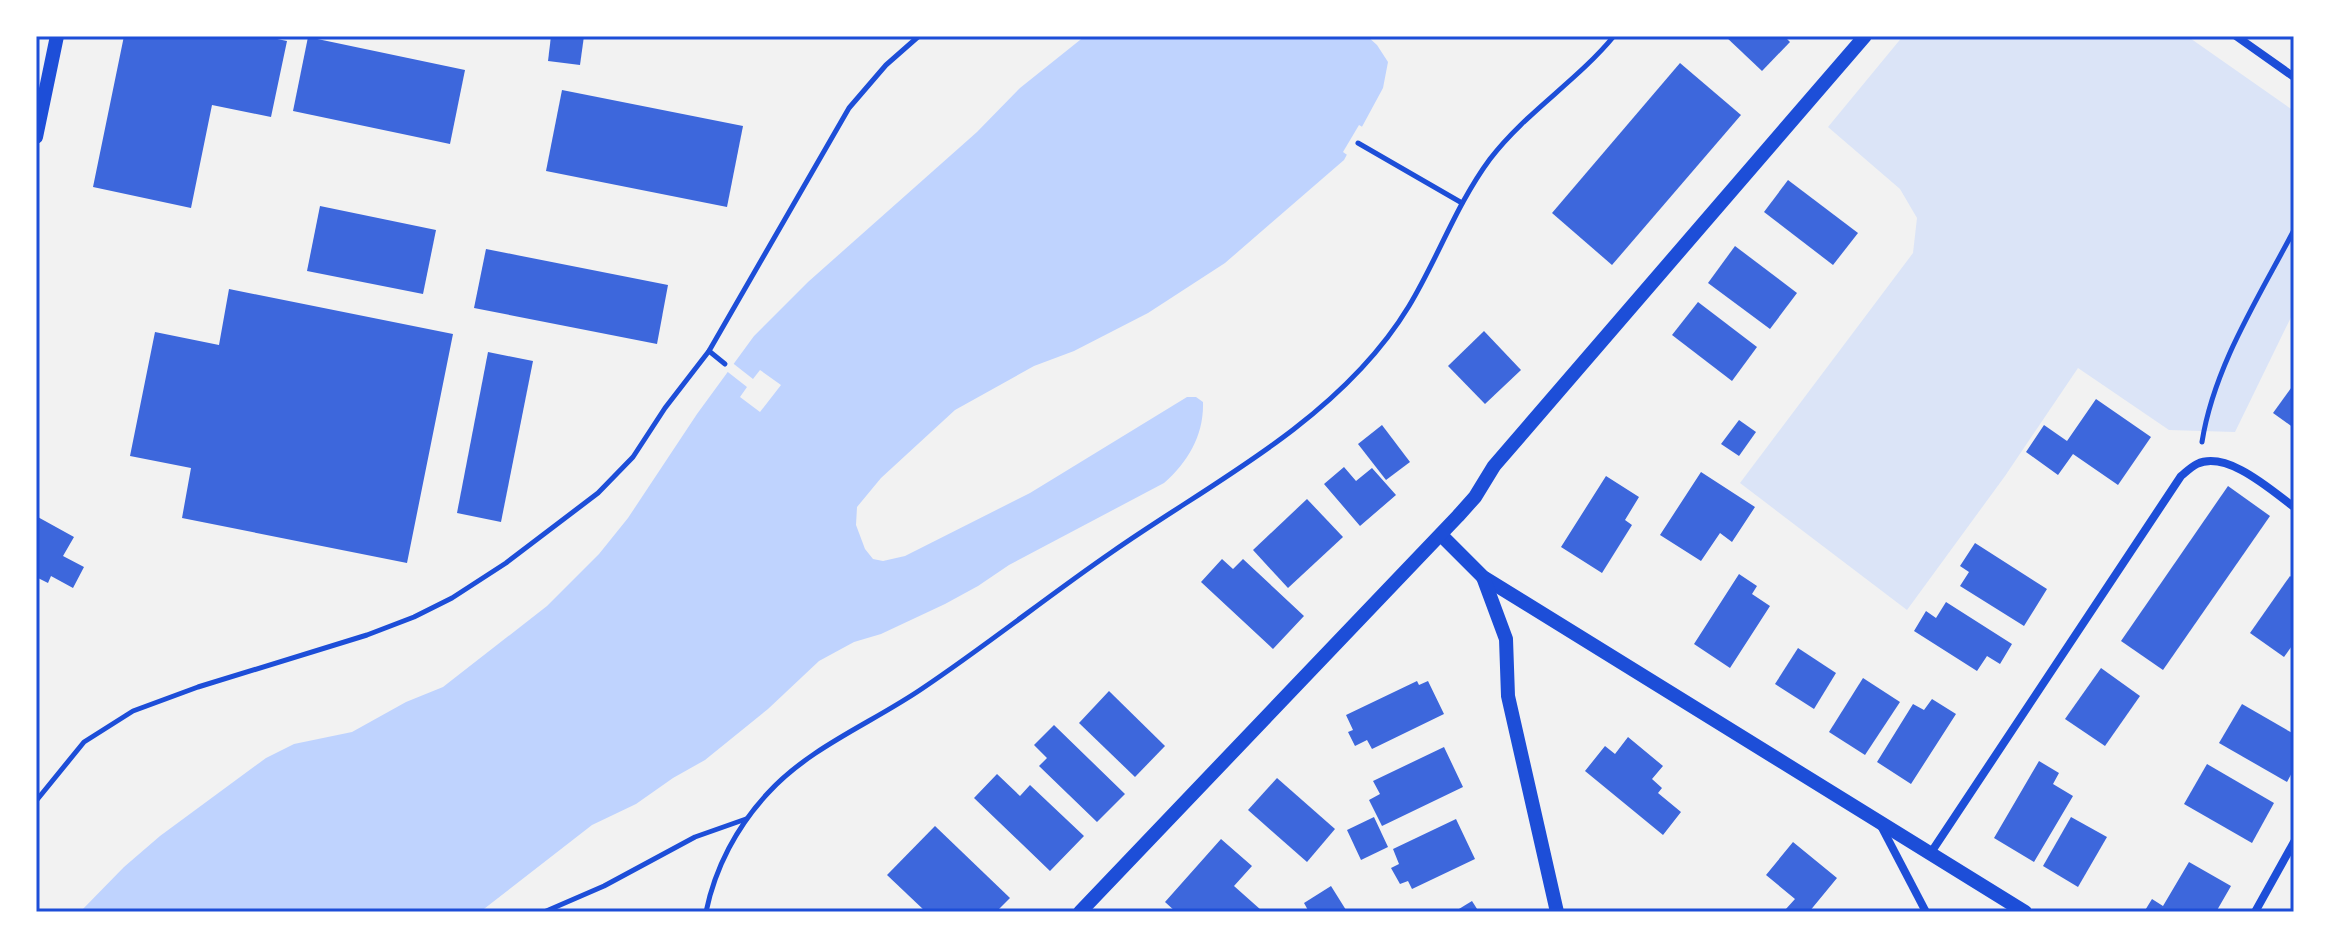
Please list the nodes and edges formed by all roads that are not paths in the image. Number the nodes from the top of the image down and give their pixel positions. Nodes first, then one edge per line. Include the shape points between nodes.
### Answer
1 (57, 36) edge
2 (1865, 36) edge
3 (2236, 36) edge
4 (2294, 77) edge
5 (36, 137) edge
6 (2294, 507) edge
7 (1441, 535) junction
8 (1483, 577) junction
9 (1879, 824) junction
10 (2294, 842) edge
11 (1930, 855) junction
12 (1080, 912) edge
13 (1557, 912) edge
14 (1926, 912) edge
15 (2025, 912) edge
16 (2255, 912) edge

1 - 5 street
2 - 7 street via 1494,466
3 - 4 street
6 - 11 street via 2239,468 2199,463 2181,476
7 - 8 street
7 - 12 street
8 - 9 street
8 - 13 street via 1506,639 1508,696
9 - 11 street
9 - 14 street
10 - 16 street
11 - 15 street

